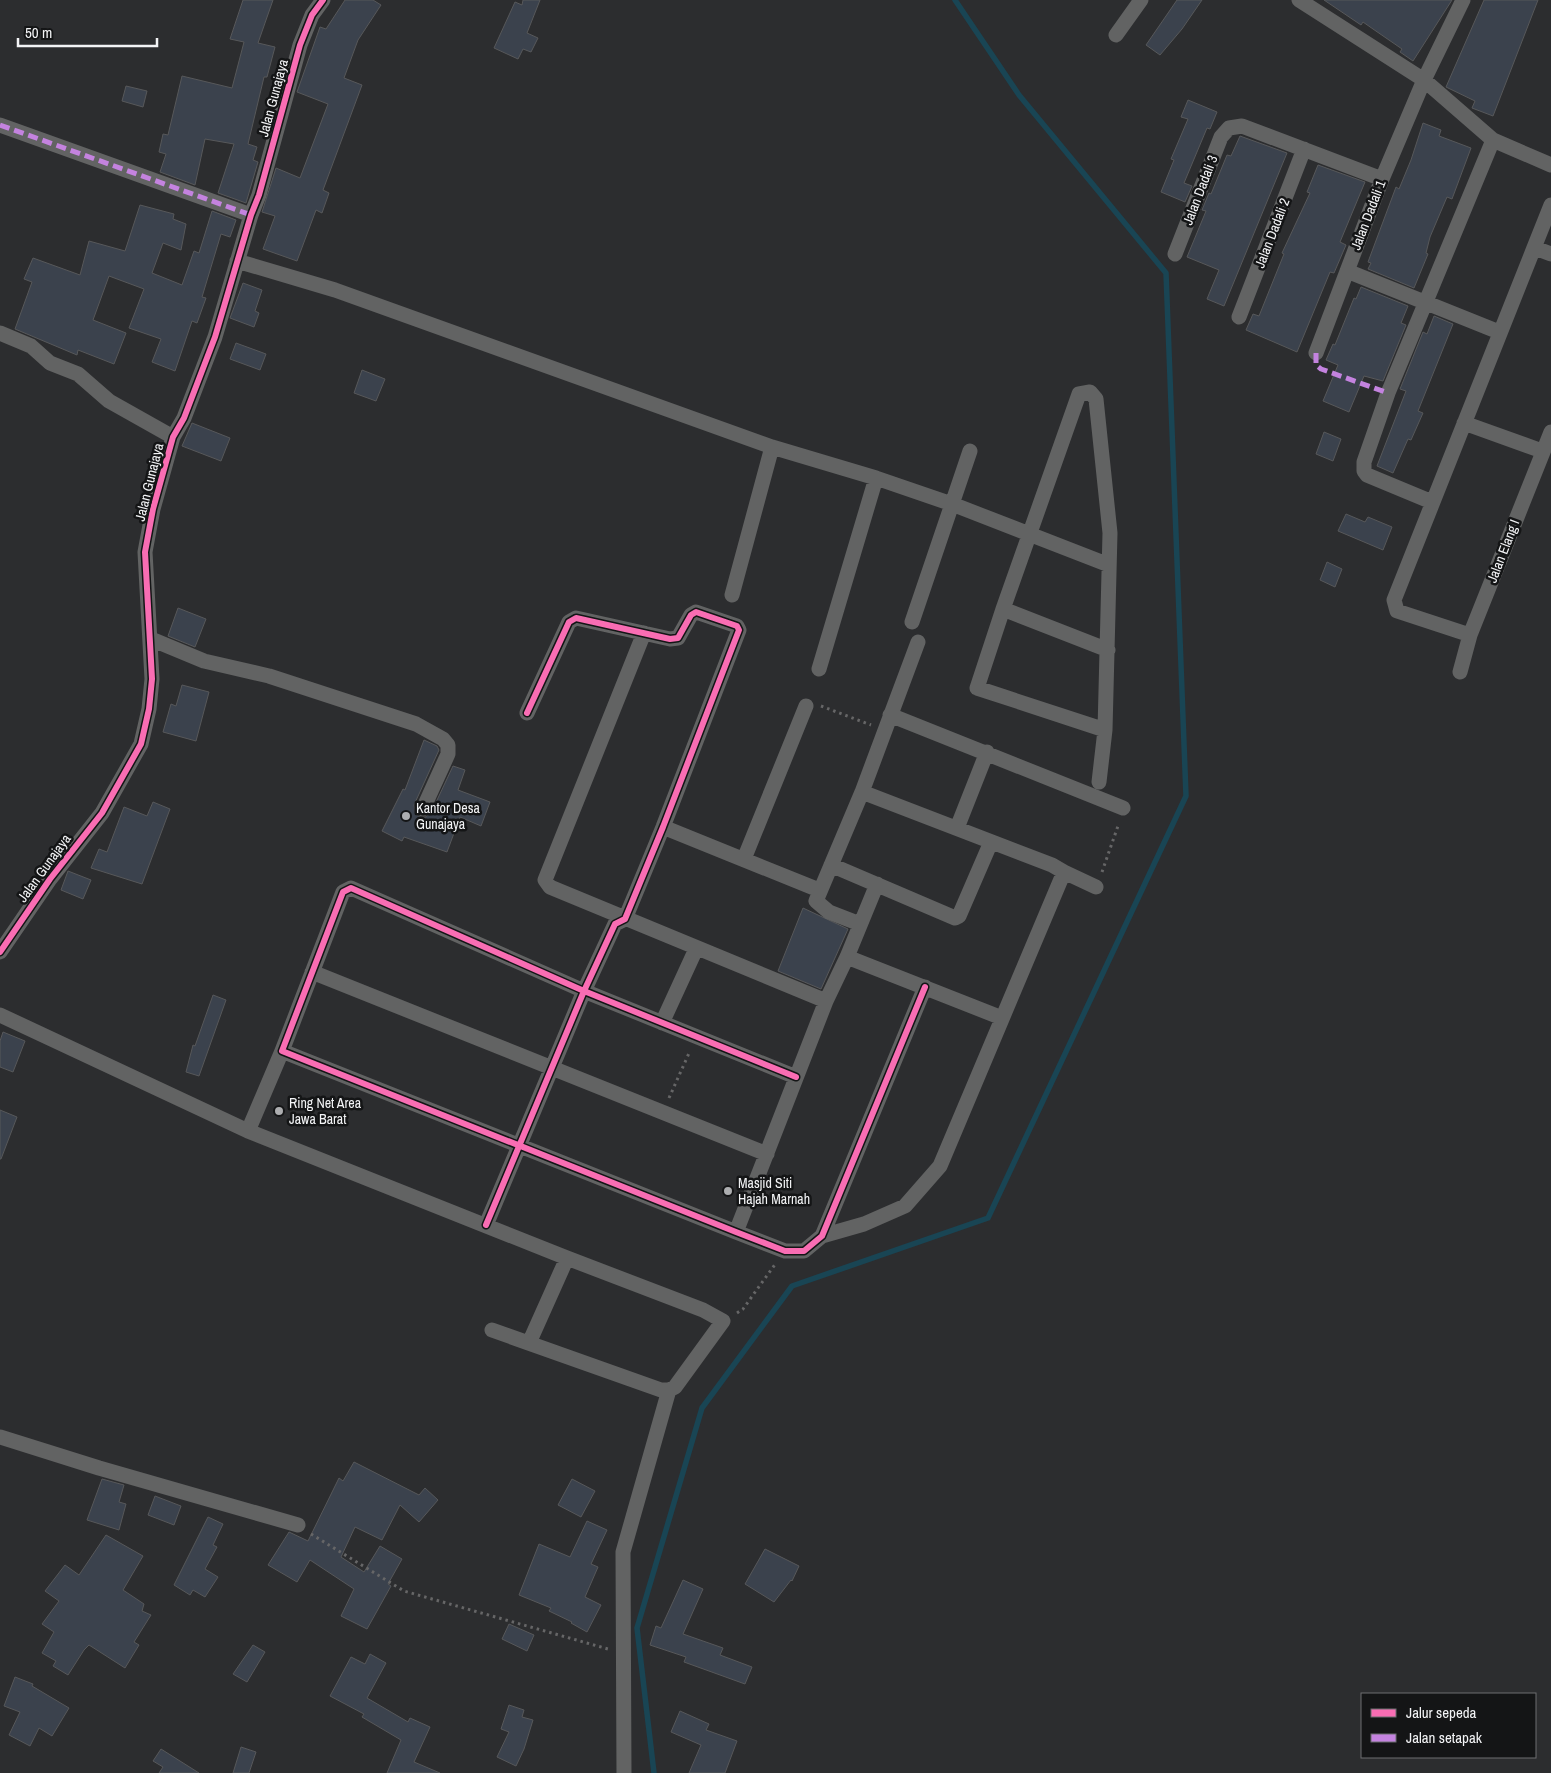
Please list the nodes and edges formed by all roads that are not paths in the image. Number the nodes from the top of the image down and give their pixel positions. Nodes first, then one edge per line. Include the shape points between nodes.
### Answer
1 (323, 0) edge
2 (1299, 0) edge
3 (1463, 0) edge
4 (1137, 2) edge
5 (1321, 6) edge
6 (1116, 35) dead end
7 (1424, 80) junction
8 (0, 125) edge
9 (1493, 140) junction
10 (1304, 149) junction
11 (1551, 165) edge
12 (1382, 179) junction
13 (1551, 204) edge
14 (251, 215) junction
15 (1535, 248) junction
16 (1175, 254) dead end
17 (1551, 254) edge
18 (237, 262) junction
19 (1347, 271) junction
20 (1425, 302) junction
21 (1240, 317) dead end
22 (1500, 332) junction
23 (0, 333) edge
24 (1316, 352) dead end
25 (1464, 423) junction
26 (1551, 432) edge
27 (173, 437) junction
28 (772, 448) junction
29 (970, 451) dead end
30 (1542, 451) junction
31 (876, 478) junction
32 (1432, 502) junction
33 (952, 504) junction
34 (1030, 533) junction
35 (1109, 564) junction
36 (732, 595) dead end
37 (1003, 609) junction
38 (912, 622) dead end
39 (644, 633) junction
40 (1470, 635) junction
41 (151, 639) junction
42 (918, 642) dead end
43 (1108, 650) junction
44 (819, 668) dead end
45 (1460, 672) dead end
46 (806, 706) road end
47 (527, 712) dead end
48 (890, 715) junction
49 (1105, 730) junction
50 (987, 752) junction
51 (1099, 782) dead end
52 (862, 792) junction
53 (1123, 808) road end
54 (423, 809) dead end
55 (663, 827) junction
56 (957, 828) junction
57 (991, 842) junction
58 (744, 859) junction
59 (831, 864) junction
60 (1064, 872) junction
61 (877, 884) junction
62 (1096, 886) road end
63 (819, 890) junction
64 (625, 919) junction
65 (860, 924) junction
66 (696, 949) junction
67 (0, 952) edge
68 (848, 957) junction
69 (312, 972) junction
70 (925, 987) junction
71 (584, 991) junction
72 (826, 1001) junction
73 (0, 1015) edge
74 (1002, 1018) junction
75 (662, 1023) junction
76 (282, 1050) junction
77 (551, 1068) junction
78 (796, 1077) junction
79 (248, 1131) junction
80 (521, 1145) junction
81 (767, 1154) junction
82 (486, 1225) junction
83 (736, 1232) junction
84 (822, 1236) junction
85 (567, 1258) junction
86 (492, 1330) dead end
87 (529, 1343) junction
88 (669, 1390) junction
89 (0, 1437) edge
90 (298, 1525) road end
91 (624, 1773) edge

1 - 14 street, Jalan Gunajaya via 312,14 300,45 262,186
2 - 5 street
3 - 7 street, Jalan Dadali 1
4 - 6 street
5 - 7 street
7 - 9 street
7 - 12 street, Jalan Dadali 1
8 - 14 street
9 - 11 street
9 - 20 street
10 - 12 street
10 - 16 street, Jalan Dadali 3 via 1242,126 1229,128 1220,137
10 - 21 street, Jalan Dadali 2
12 - 19 street, Jalan Dadali 1
13 - 15 street
14 - 18 street, Jalan Gunajaya
15 - 17 street
15 - 22 street
18 - 27 street, Jalan Gunajaya via 215,337 184,418
18 - 28 street via 344,293
19 - 20 street
19 - 24 street, Jalan Dadali 1
20 - 22 street
20 - 32 street via 1385,402 1364,462 1364,471
22 - 25 street
23 - 27 street via 31,346 50,363 78,374 109,401
25 - 30 street
25 - 32 street
26 - 30 street, Jalan Elang I
27 - 41 street, Jalan Gunajaya via 145,552
28 - 31 street
28 - 36 street
29 - 33 street
30 - 40 street, Jalan Elang I
31 - 33 street
31 - 44 street
32 - 40 street via 1394,606 1397,611
33 - 34 street
33 - 38 street
34 - 35 street
34 - 35 street via 1080,394 1090,392 1096,399 1110,533
34 - 37 street
35 - 43 street
37 - 43 street
37 - 49 street via 978,688
39 - 47 street via 583,618 569,622
39 - 55 street via 670,640 678,638 696,612 737,626 739,630
39 - 64 street via 545,880 550,887
40 - 45 street, Jalan Elang I
41 - 54 street via 204,661 269,676 416,724 443,739 448,745 448,754
41 - 67 street, Jalan Gunajaya via 152,678 141,744 102,813 50,878
42 - 48 street
43 - 49 street
46 - 58 street
48 - 50 street
48 - 52 street
49 - 51 street
50 - 53 street
50 - 56 street
52 - 56 street
52 - 59 street
55 - 58 street
55 - 64 street
56 - 57 street
57 - 60 street
57 - 61 street via 959,916 955,918
58 - 63 street
59 - 61 street
59 - 63 street
60 - 62 street
60 - 74 street
61 - 65 street
63 - 65 street via 816,901 821,907
64 - 66 street
64 - 71 street via 615,924
65 - 68 street
66 - 72 street
66 - 75 street
68 - 70 street
68 - 72 street
69 - 71 street via 343,892 351,888
69 - 76 street
69 - 77 street
70 - 74 street
70 - 84 street
71 - 75 street
71 - 77 street
72 - 78 street
73 - 79 street
74 - 84 street via 940,1166 927,1184 905,1206 864,1224
75 - 78 street
76 - 79 street
76 - 80 street
77 - 80 street
77 - 81 street
78 - 81 street
79 - 82 street
80 - 82 street
80 - 83 street
81 - 83 street
82 - 85 street
83 - 84 street via 784,1251 804,1251
85 - 87 street
85 - 88 street via 703,1310 723,1321 675,1387
86 - 87 street
87 - 88 street via 661,1390
88 - 91 street via 623,1552
89 - 90 street

